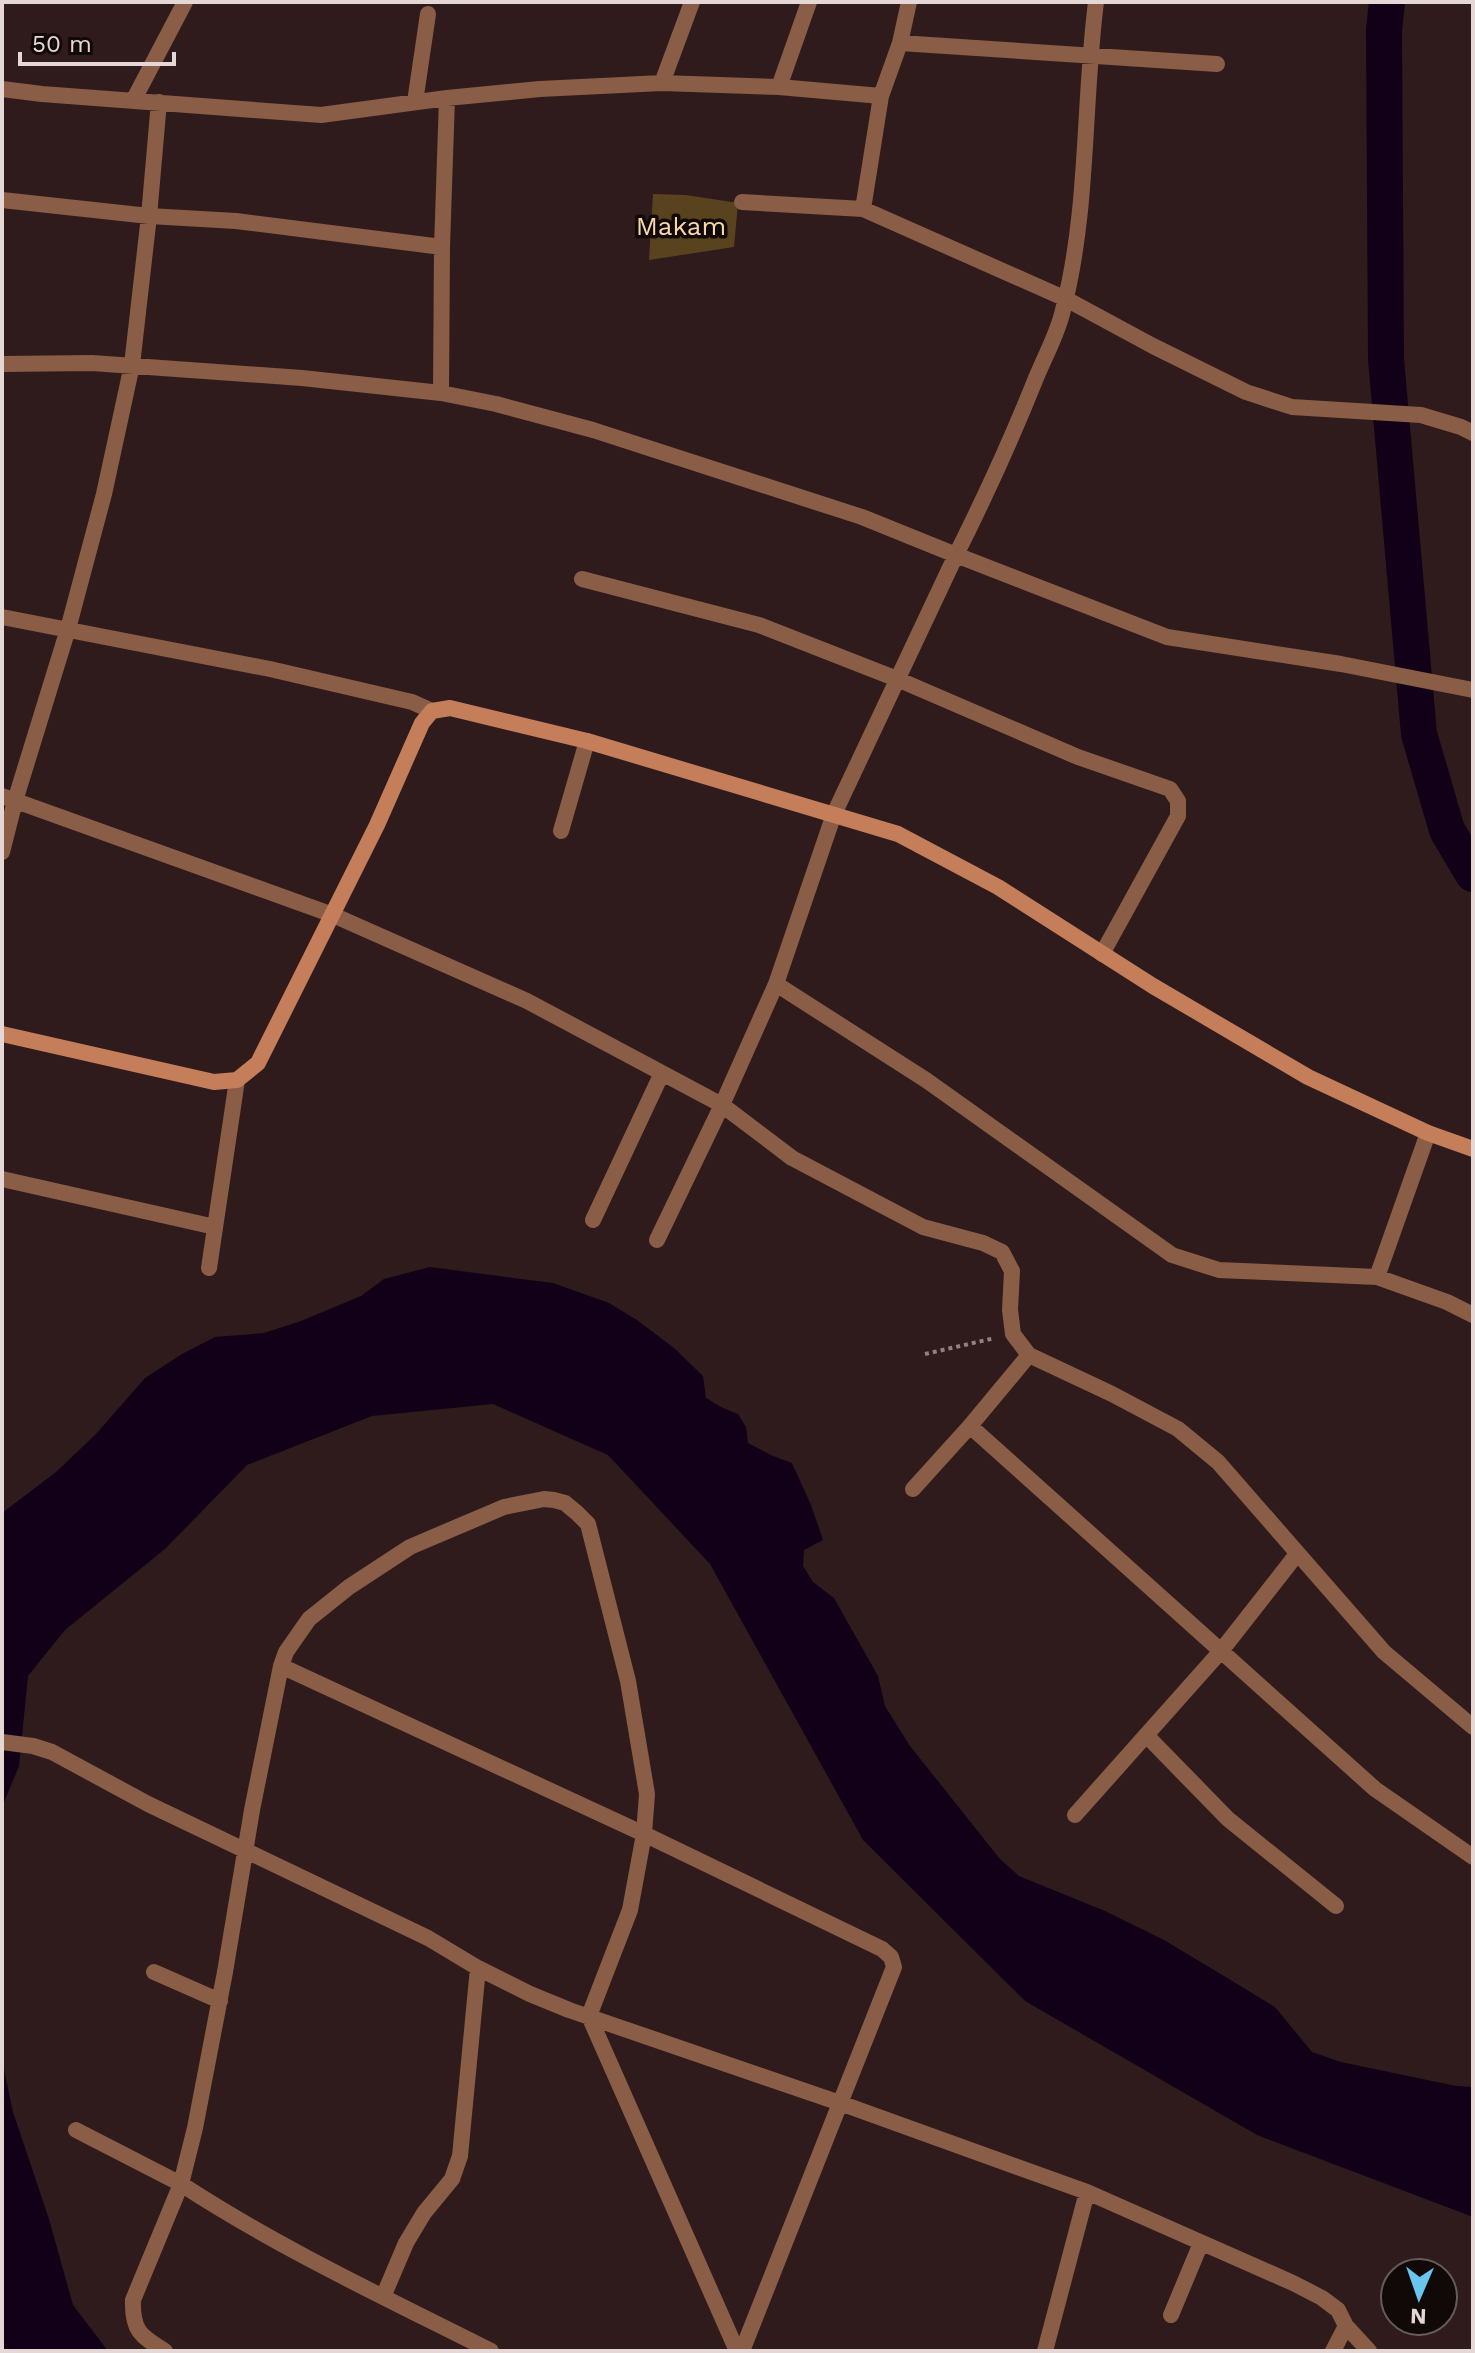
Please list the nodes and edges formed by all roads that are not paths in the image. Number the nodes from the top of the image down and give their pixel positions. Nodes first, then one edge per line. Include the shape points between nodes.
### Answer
1 (185, 2) edge
2 (692, 2) edge
3 (809, 2) edge
4 (909, 2) edge
5 (1096, 2) edge
6 (428, 14) dead end
7 (900, 43) junction
8 (1090, 55) junction
9 (1217, 64) dead end
10 (662, 83) junction
11 (779, 87) junction
12 (2, 89) edge
13 (881, 96) junction
14 (447, 98) junction
15 (133, 101) junction
16 (159, 102) junction
17 (415, 102) junction
18 (2, 200) edge
19 (742, 202) dead end
20 (863, 209) junction
21 (149, 216) junction
22 (442, 247) junction
23 (1066, 299) junction
24 (2, 364) edge
25 (132, 365) junction
26 (441, 393) junction
27 (1473, 433) edge
28 (956, 555) junction
29 (582, 579) dead end
30 (2, 617) edge
31 (68, 629) junction
32 (897, 679) junction
33 (1473, 690) edge
34 (432, 711) junction
35 (587, 741) junction
36 (9, 799) edge
37 (834, 814) junction
38 (561, 831) dead end
39 (2, 852) edge
40 (333, 915) junction
41 (1102, 954) junction
42 (776, 984) junction
43 (2, 1034) edge
44 (662, 1073) junction
45 (237, 1080) junction
46 (722, 1105) junction
47 (1428, 1133) junction
48 (1473, 1149) edge
49 (2, 1179) edge
50 (593, 1220) dead end
51 (215, 1227) junction
52 (657, 1240) dead end
53 (209, 1268) dead end
54 (1377, 1277) junction
55 (1473, 1315) edge
56 (1029, 1355) junction
57 (970, 1426) junction
58 (913, 1489) dead end
59 (1297, 1554) junction
60 (1221, 1651) junction
61 (281, 1666) junction
62 (1473, 1727) edge
63 (1146, 1735) junction
64 (2, 1742) edge
65 (1075, 1815) dead end
66 (644, 1834) junction
67 (245, 1852) junction
68 (1473, 1857) edge
69 (1336, 1906) dead end
70 (478, 1968) junction
71 (154, 1972) dead end
72 (220, 2001) junction
73 (589, 2016) junction
74 (840, 2103) junction
75 (76, 2130) dead end
76 (181, 2184) junction
77 (1087, 2192) junction
78 (1201, 2243) junction
79 (383, 2297) junction
80 (1171, 2315) dead end
81 (1346, 2326) junction
82 (165, 2351) edge
83 (491, 2351) edge
84 (740, 2351) edge
85 (1045, 2351) edge
86 (1333, 2351) edge
87 (1369, 2351) edge

1 - 15 street
2 - 10 street
3 - 11 street
4 - 7 street
5 - 8 street
6 - 17 street
7 - 8 street
7 - 13 street
8 - 9 street
8 - 23 street via 1080,210
10 - 11 street
10 - 14 street
11 - 13 street
12 - 15 street
13 - 20 street
14 - 17 street
14 - 22 street
15 - 16 street
16 - 17 street via 321,115
16 - 21 street
18 - 21 street
19 - 20 street
20 - 23 street
21 - 22 street via 236,221
21 - 25 street
22 - 26 street
23 - 27 street via 1246,392 1292,407 1421,415
23 - 28 street via 1002,461
24 - 25 street
25 - 26 street
25 - 31 street
26 - 28 street via 593,430 862,517
28 - 32 street
28 - 33 street via 1167,637
29 - 32 street via 759,625
30 - 31 street
31 - 34 street via 270,669
31 - 36 street
32 - 37 street
32 - 41 street via 1078,757 1170,789 1178,801 1178,816
34 - 35 street via 450,708
34 - 40 street
35 - 37 street
35 - 38 street
36 - 39 street
36 - 40 street
37 - 41 street via 898,834 998,887
37 - 42 street
40 - 44 street via 527,1001
40 - 45 street via 258,1063
41 - 47 street via 1308,1077
42 - 46 street
42 - 54 street via 926,1080 1172,1255 1219,1270
43 - 45 street via 214,1082
44 - 46 street
44 - 50 street
45 - 51 street
46 - 52 street
46 - 56 street via 792,1158 923,1227 1002,1252 1012,1271 1013,1334
47 - 48 street
47 - 54 street
49 - 51 street
51 - 53 street
54 - 55 street
56 - 57 street
56 - 59 street via 1178,1429 1218,1462
57 - 58 street
57 - 60 street
59 - 60 street
59 - 62 street via 1384,1652
60 - 63 street
60 - 68 street via 1375,1789
61 - 66 street
61 - 66 street via 309,1619 410,1547 504,1507 544,1499 565,1503 588,1524 628,1681 647,1794
61 - 67 street
63 - 65 street
63 - 69 street via 1228,1819
64 - 67 street via 52,1752
66 - 73 street via 630,1910
66 - 74 street via 891,1957 889,1984
67 - 70 street via 428,1938
67 - 72 street
70 - 73 street
70 - 79 street via 460,2156 452,2179 406,2243
71 - 72 street
72 - 76 street
73 - 74 street
73 - 84 street
74 - 77 street
74 - 84 street
75 - 76 street
76 - 79 street
76 - 82 street via 133,2300 137,2329
77 - 78 street
77 - 85 street
78 - 80 street
78 - 81 street via 1322,2298 1338,2310
79 - 83 street
81 - 86 street
81 - 87 street

